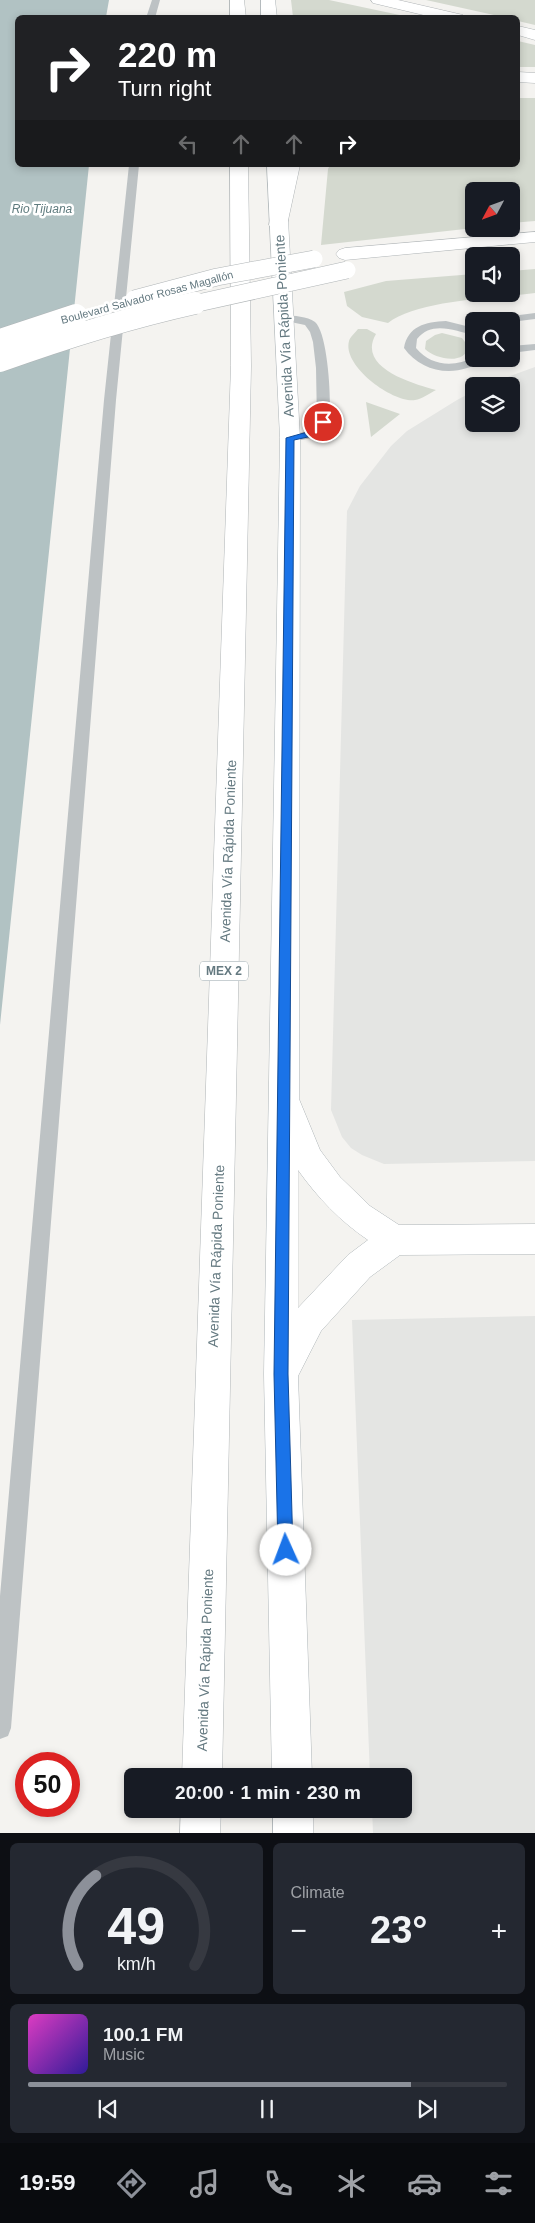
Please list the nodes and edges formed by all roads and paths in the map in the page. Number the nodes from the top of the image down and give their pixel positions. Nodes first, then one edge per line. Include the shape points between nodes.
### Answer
1 (156, 0) edge
2 (237, 0) edge
3 (268, 0) edge
4 (378, 0) edge
5 (151, 15) edge
6 (238, 15) edge
7 (269, 15) edge
8 (445, 15) edge
9 (520, 31) edge
10 (535, 35) edge
11 (520, 77) edge
12 (535, 78) edge
13 (134, 167) edge
14 (239, 167) edge
15 (276, 167) edge
16 (291, 167) edge
17 (278, 226) junction
18 (535, 237) edge
19 (535, 253) edge
20 (520, 254) edge
21 (465, 258) edge
22 (346, 262) junction
23 (535, 316) edge
24 (520, 318) edge
25 (465, 327) edge
26 (0, 340) edge
27 (535, 347) edge
28 (520, 349) edge
29 (0, 361) edge
30 (465, 365) edge
31 (283, 1093) junction
32 (535, 1239) edge
33 (394, 1240) junction
34 (281, 1374) junction
35 (0, 1728) edge
36 (202, 1768) edge
37 (292, 1768) edge
38 (201, 1818) edge
39 (292, 1818) edge
40 (200, 1833) edge
41 (293, 1833) edge

1 - 5 lane
2 - 6 main road
3 - 7 main road
4 - 8 main road
9 - 10 main road
11 - 12 main road
13 - 35 lane via 109,410
14 - 36 main road, Avenida Vía Rápida Poniente / MEX 2 via 241,366
15 - 17 main road, Avenida Vía Rápida Poniente
16 - 17 main road
17 - 31 main road, Avenida Vía Rápida Poniente via 290,438
18 - 22 main road, Boulevard Salvador Rosas Magallón
19 - 20 main road
21 - 22 main road, Boulevard Salvador Rosas Magallón
22 - 26 main road, Boulevard Salvador Rosas Magallón, bridge via 217,277 94,310
22 - 29 main road, Boulevard Salvador Rosas Magallón, bridge via 64,338
23 - 24 lane
25 - 30 lane via 440,324 425,328 413,335 410,341 410,348 421,360 443,367
27 - 28 lane
31 - 33 main road via 308,1158 329,1187 359,1216
31 - 34 main road, Avenida Vía Rápida Poniente
32 - 33 main road
33 - 34 main road via 359,1266 309,1320
34 - 37 main road, Avenida Vía Rápida Poniente
38 - 40 main road
39 - 41 main road

